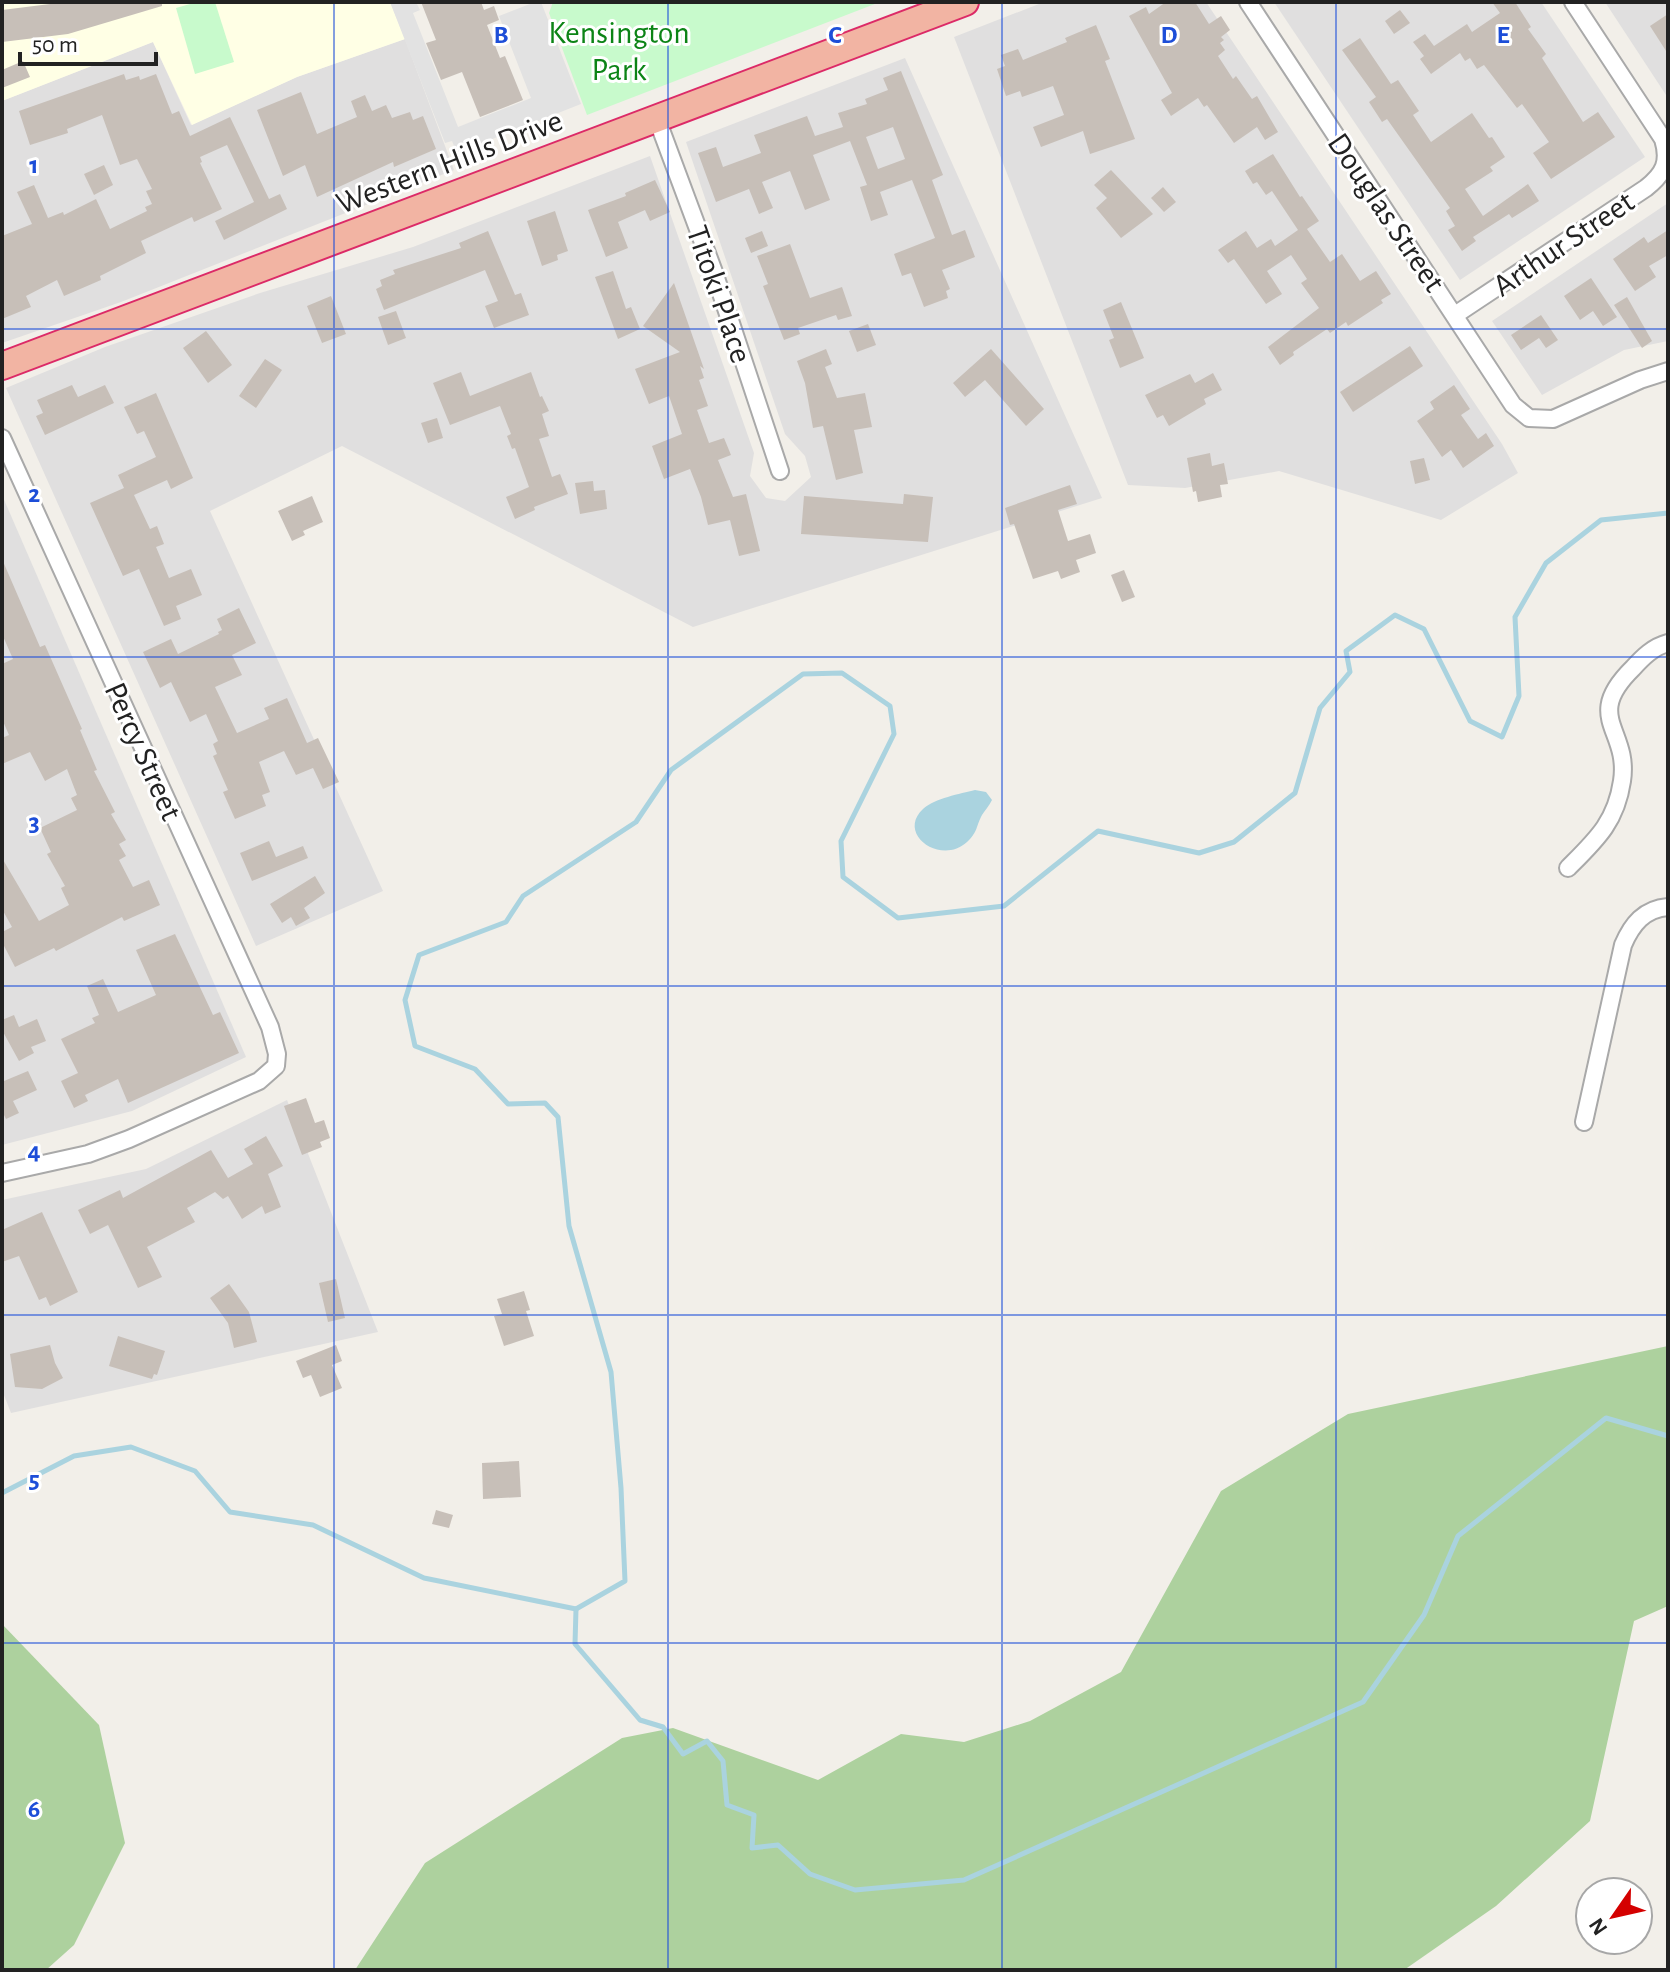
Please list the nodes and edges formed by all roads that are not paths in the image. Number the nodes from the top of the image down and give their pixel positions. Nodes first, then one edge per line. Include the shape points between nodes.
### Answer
1 (965, 2) edge
2 (1248, 2) edge
3 (1573, 2) edge
4 (657, 119) junction
5 (1667, 166) edge
6 (1455, 315) junction
7 (2, 366) edge
8 (1668, 371) edge
9 (2, 438) edge
10 (780, 471) dead end
11 (1668, 643) edge
12 (1568, 868) dead end
13 (1668, 907) edge
14 (1584, 1122) dead end
15 (2, 1173) edge

1 - 4 highway, Western Hills Drive
2 - 6 street, Douglas Street
3 - 5 street via 1663,139
4 - 7 highway, Western Hills Drive
4 - 10 street, Titoki Place
5 - 6 street, Arthur Street via 1646,188
6 - 8 street, Douglas Street via 1503,393 1529,418 1553,419
9 - 15 street, Percy Street via 270,1027 277,1054 270,1074 246,1088 129,1139
11 - 12 street via 1651,651 1612,693 1608,715 1622,758 1618,800 1602,835
13 - 14 street via 1646,913 1631,926 1623,945

